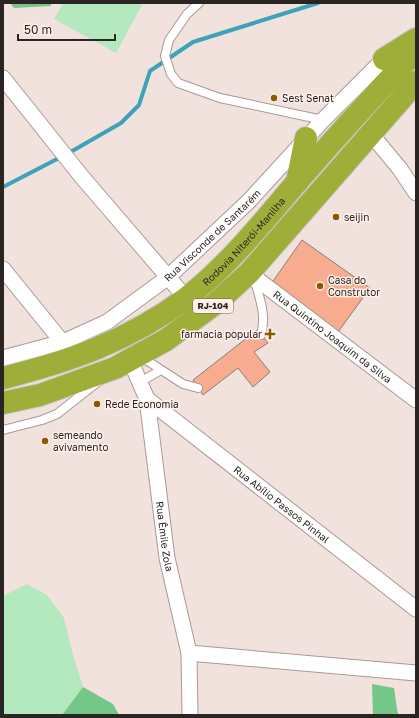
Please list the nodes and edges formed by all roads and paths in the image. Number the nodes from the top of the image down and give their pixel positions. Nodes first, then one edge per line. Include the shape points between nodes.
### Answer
1 (199, 3) edge
2 (416, 39) edge
3 (416, 51) edge
4 (384, 59) joint
5 (416, 82) edge
6 (5, 84) edge
7 (323, 120) junction
8 (371, 134) junction
9 (306, 138) junction
10 (400, 169) junction
11 (416, 170) edge
12 (297, 182) junction
13 (416, 192) edge
14 (3, 269) edge
15 (252, 275) junction
16 (167, 278) junction
17 (186, 298) junction
18 (261, 335) dead end
19 (69, 350) junction
20 (3, 358) edge
21 (128, 361) junction
22 (161, 370) junction
23 (3, 378) edge
24 (140, 382) junction
25 (198, 388) dead end
26 (147, 399) junction
27 (416, 400) edge
28 (3, 403) edge
29 (3, 430) edge
30 (416, 609) edge
31 (189, 653) junction
32 (416, 674) edge
33 (190, 715) edge

1 - 7 lane via 187,14 169,40 165,56 171,74 178,83 220,98
2 - 4 highway
3 - 12 highway, Rodovia Niterói-Manilha / RJ-104
4 - 7 street, Rua Visconde de Santarém
5 - 8 highway, RJ-104
6 - 16 street
7 - 9 street, Rua Visconde de Santarém
8 - 10 street
8 - 15 highway, RJ-104
9 - 12 highway
9 - 16 street, Rua Visconde de Santarém via 248,201
10 - 11 street
10 - 13 street
12 - 17 highway, Rodovia Niterói-Manilha / RJ-104 via 258,228
14 - 19 street
15 - 18 lane via 262,305 264,326
15 - 21 highway, RJ-104 via 166,340
15 - 27 street, Rua Quintino Joaquim da Silva
16 - 17 street
16 - 19 street, Rua Visconde de Santarém
17 - 19 highway, Rodovia Niterói-Manilha / RJ-104 via 130,334
19 - 20 street, Rua Visconde de Santarém
19 - 23 highway, Rodovia Niterói-Manilha / RJ-104
21 - 22 lane
21 - 24 street, Rua Êmile Zola
21 - 28 highway, RJ-104 via 40,395
21 - 29 lane via 57,414
22 - 24 lane
22 - 25 lane via 183,384
24 - 26 street, Rua Êmile Zola
26 - 30 street, Rua Abílio Passos Pinhal
26 - 31 street, Rua Êmile Zola via 167,558
31 - 32 street
31 - 33 street, Rua Êmile Zola

